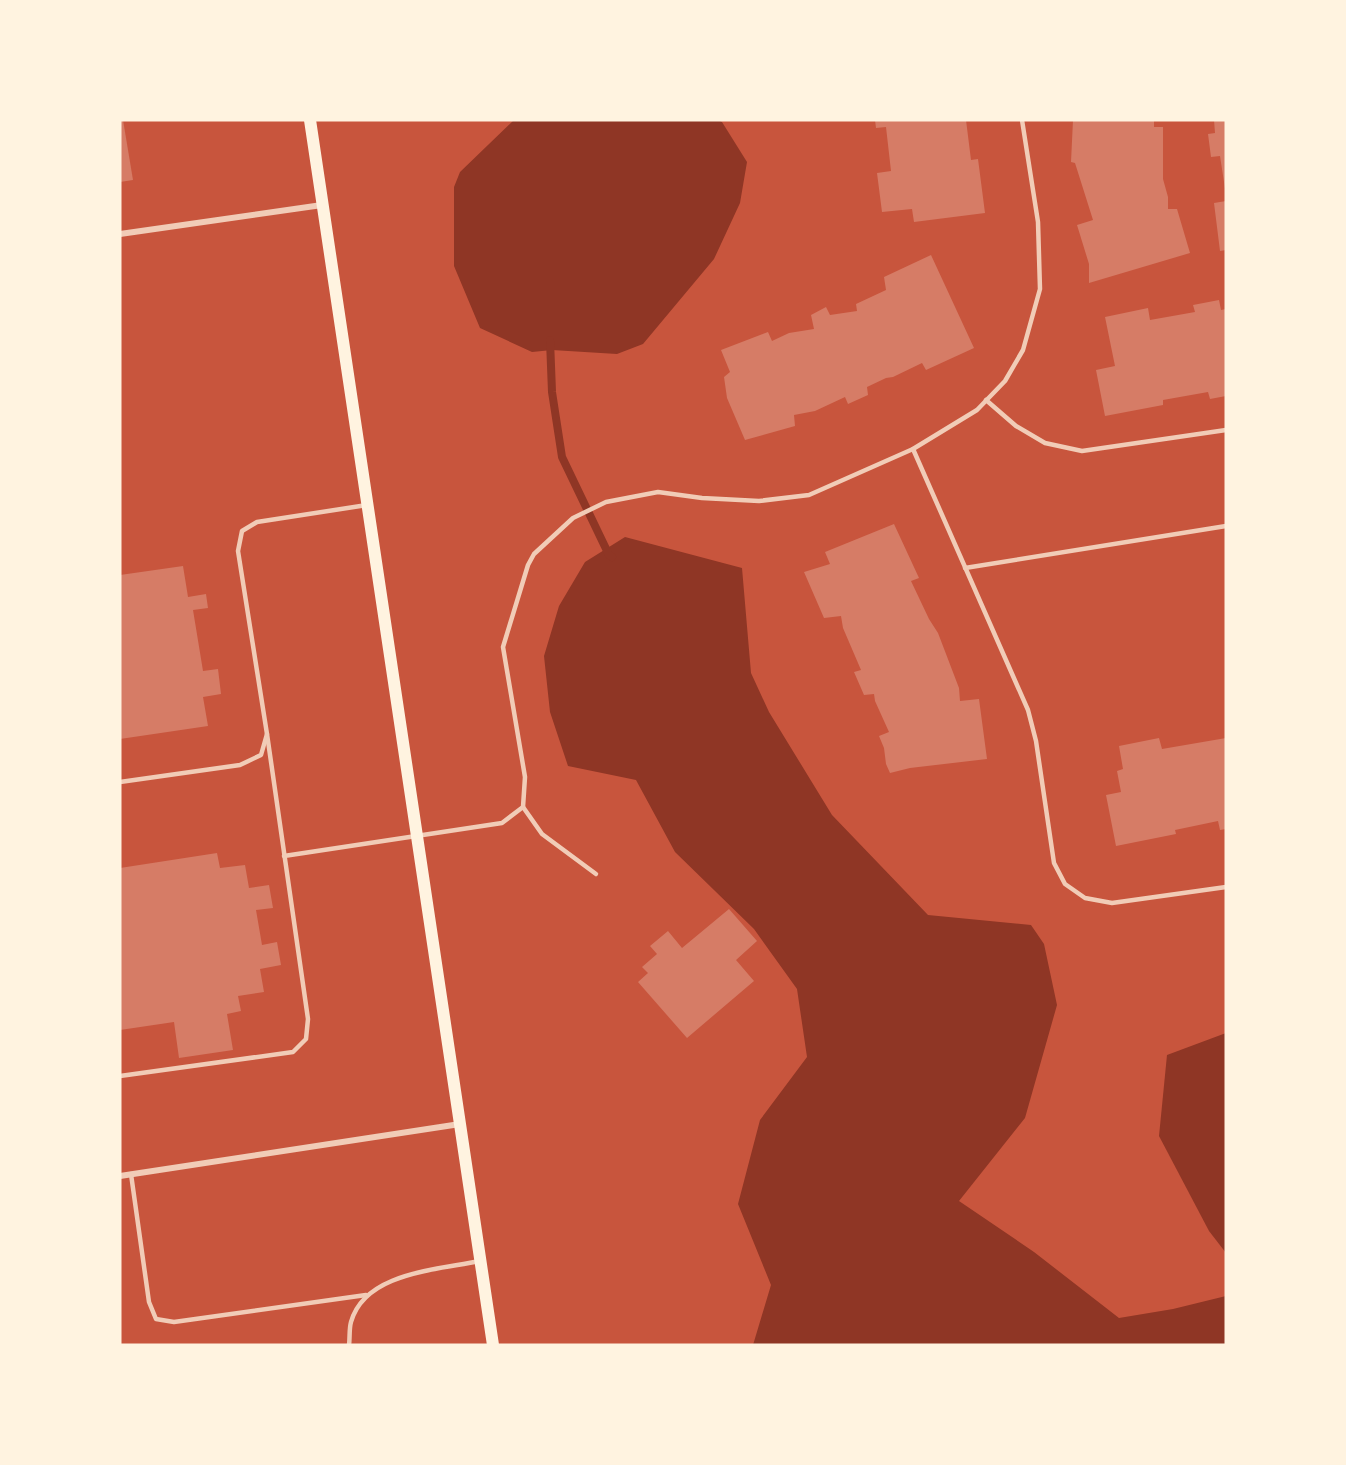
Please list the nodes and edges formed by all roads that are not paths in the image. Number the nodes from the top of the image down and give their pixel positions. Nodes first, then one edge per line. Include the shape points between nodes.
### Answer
1 (310, 120) edge
2 (1022, 120) edge
3 (322, 205) junction
4 (120, 234) edge
5 (987, 400) junction
6 (1226, 430) edge
7 (912, 449) junction
8 (367, 505) junction
9 (1226, 526) edge
10 (965, 568) junction
11 (267, 734) junction
12 (120, 782) edge
13 (523, 807) junction
14 (417, 835) junction
15 (284, 856) junction
16 (596, 874) dead end
17 (1226, 887) edge
18 (120, 1076) edge
19 (460, 1124) junction
20 (131, 1174) junction
21 (120, 1176) edge
22 (481, 1261) junction
23 (366, 1295) junction
24 (349, 1345) edge
25 (493, 1345) edge

1 - 3 main road
2 - 5 lane via 1038,222 1040,289 1023,350 1005,381
3 - 4 street
3 - 8 main road
5 - 6 lane via 1016,426 1045,443 1082,451
5 - 7 lane
7 - 10 lane
7 - 13 lane via 810,495 759,501 658,492 606,502 573,518 534,554 528,565 503,647 525,777
8 - 11 lane via 256,522 242,531 238,551
8 - 14 main road
9 - 10 lane
10 - 17 lane via 1028,710 1054,863 1065,884 1085,898 1112,903
11 - 12 lane via 261,755 240,765
11 - 15 lane
13 - 14 lane via 502,823
13 - 16 lane via 542,834
14 - 15 lane
14 - 19 main road
15 - 18 lane via 308,1019 306,1039 293,1052
19 - 20 street
19 - 22 main road
20 - 21 street
20 - 23 lane via 149,1302 156,1319 174,1322
22 - 23 lane via 393,1278
22 - 25 main road
23 - 24 lane via 351,1321

